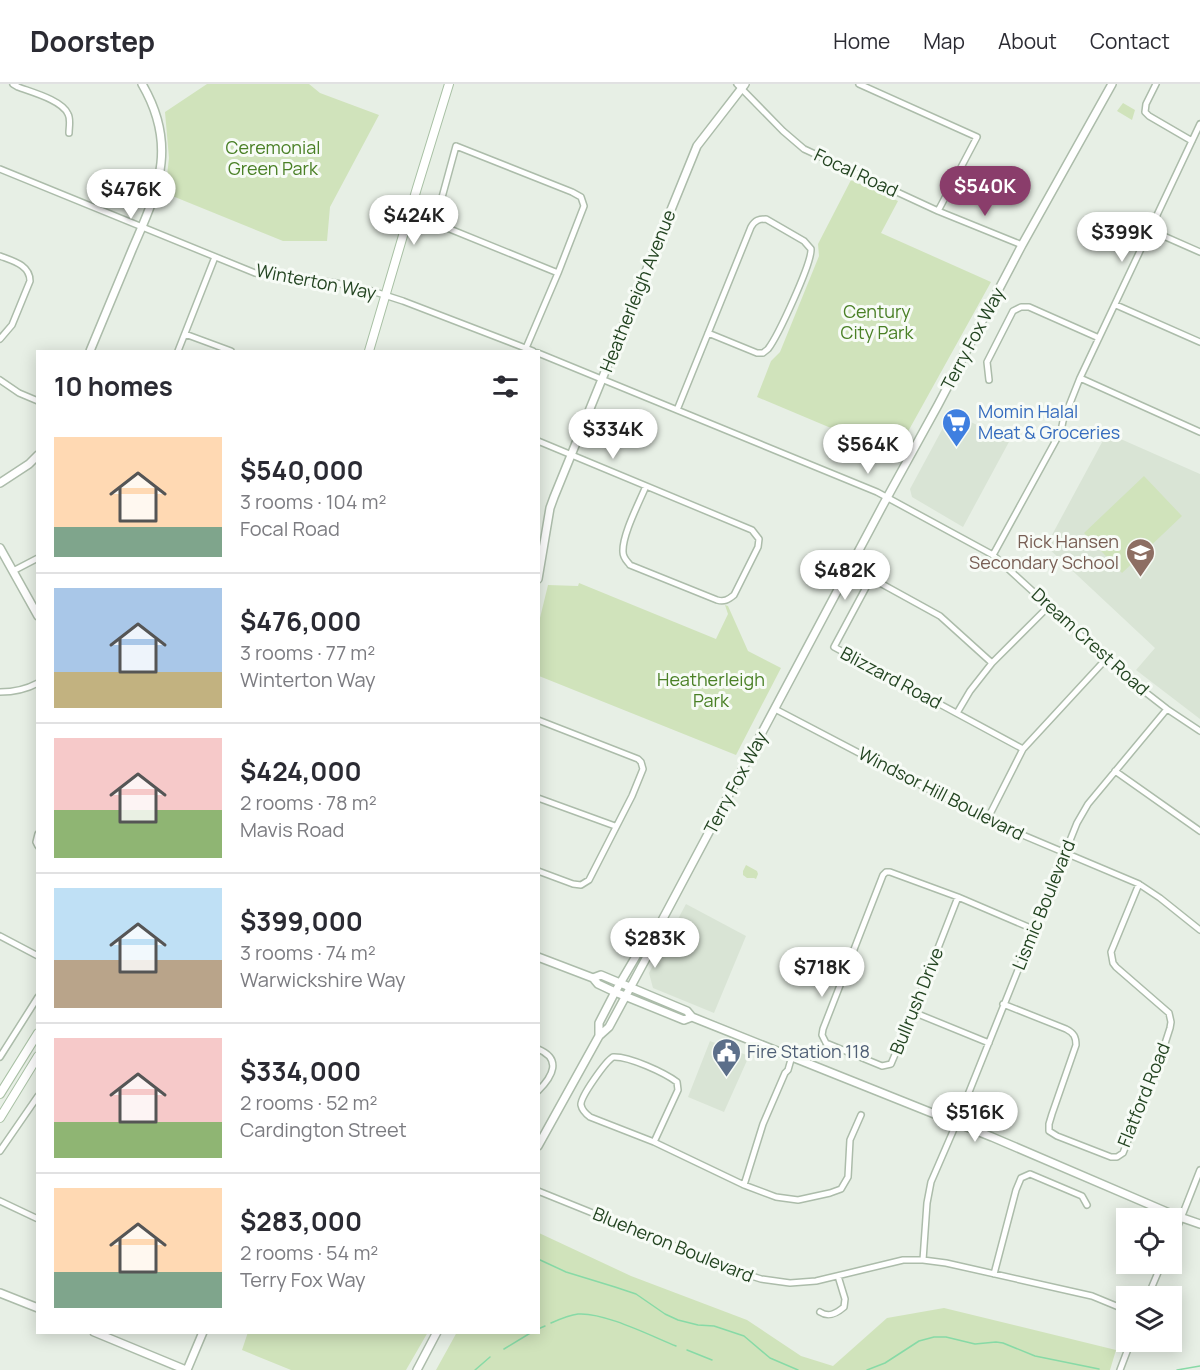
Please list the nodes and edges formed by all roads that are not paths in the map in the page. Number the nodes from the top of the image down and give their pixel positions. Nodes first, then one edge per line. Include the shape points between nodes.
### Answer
1 (13, 84) edge
2 (142, 84) edge
3 (449, 84) edge
4 (859, 84) edge
5 (1112, 84) edge
6 (1156, 84) edge
7 (741, 86) edge
8 (1200, 124) edge
9 (69, 133) dead end
10 (1192, 141) junction
11 (0, 169) edge
12 (938, 211) junction
13 (142, 226) junction
14 (1150, 231) junction
15 (1022, 245) junction
16 (1200, 252) edge
17 (0, 256) edge
18 (215, 257) junction
19 (558, 273) junction
20 (386, 296) junction
21 (1116, 305) junction
22 (708, 333) junction
23 (185, 334) junction
24 (1099, 338) junction
25 (0, 339) edge
26 (1200, 342) edge
27 (526, 348) junction
28 (90, 350) edge
29 (178, 350) edge
30 (228, 350) edge
31 (369, 350) edge
32 (531, 350) edge
33 (540, 354) edge
34 (1080, 378) junction
35 (0, 380) edge
36 (602, 380) junction
37 (989, 380) dead end
38 (36, 400) edge
39 (677, 410) junction
40 (1200, 432) edge
41 (540, 442) edge
42 (571, 456) junction
43 (36, 457) edge
44 (0, 483) edge
45 (646, 486) junction
46 (888, 497) junction
47 (0, 548) edge
48 (993, 555) junction
49 (36, 559) edge
50 (540, 567) edge
51 (13, 571) junction
52 (1049, 606) junction
53 (36, 612) edge
54 (1107, 658) junction
55 (992, 663) junction
56 (36, 684) edge
57 (0, 692) edge
58 (775, 709) junction
59 (1167, 709) junction
60 (957, 713) junction
61 (540, 721) edge
62 (1200, 731) edge
63 (1023, 749) junction
64 (1115, 771) junction
65 (540, 799) edge
66 (987, 820) junction
67 (615, 826) junction
68 (1200, 831) edge
69 (1066, 853) junction
70 (540, 872) edge
71 (1139, 884) junction
72 (958, 897) junction
73 (1033, 929) junction
74 (1200, 930) edge
75 (0, 936) edge
76 (650, 943) junction
77 (36, 955) edge
78 (540, 958) edge
79 (593, 978) junction
80 (620, 983) junction
81 (630, 988) junction
82 (615, 992) junction
83 (625, 996) junction
84 (36, 1000) edge
85 (1003, 1004) junction
86 (913, 1012) junction
87 (692, 1017) junction
88 (36, 1036) edge
89 (599, 1036) junction
90 (988, 1043) junction
91 (540, 1050) edge
92 (792, 1056) junction
93 (0, 1057) edge
94 (36, 1059) edge
95 (540, 1088) edge
96 (0, 1094) edge
97 (36, 1099) edge
98 (861, 1115) dead end
99 (0, 1118) edge
100 (957, 1122) junction
101 (540, 1142) edge
102 (654, 1143) junction
103 (0, 1151) edge
104 (1200, 1170) edge
105 (744, 1185) junction
106 (540, 1192) edge
107 (0, 1201) edge
108 (1087, 1205) dead end
109 (1160, 1208) edge
110 (1182, 1215) edge
111 (1182, 1217) edge
112 (36, 1218) edge
113 (1200, 1224) edge
114 (923, 1260) junction
115 (994, 1275) junction
116 (838, 1276) junction
117 (0, 1293) edge
118 (1116, 1306) edge
119 (36, 1307) edge
120 (820, 1312) dead end
121 (99, 1334) edge
122 (202, 1334) edge
123 (436, 1334) edge
124 (1127, 1352) edge
125 (187, 1370) edge
126 (417, 1370) edge
127 (1120, 1370) edge

1 - 9 street via 65,109
2 - 13 street via 158,120 162,150 159,176
3 - 20 main road
4 - 12 street via 977,137
5 - 15 street, Terry Fox Way
6 - 10 street via 1145,106 1146,113
7 - 12 street, Focal Road via 804,149
7 - 36 street, Heatherleigh Avenue via 697,146
8 - 10 street
10 - 14 street
11 - 13 street, Winterton Way
12 - 15 street, Focal Road
13 - 18 street, Winterton Way
13 - 28 street
14 - 16 street
14 - 21 street
15 - 46 street, Terry Fox Way
17 - 25 street via 21,265 30,275 12,325
18 - 20 street, Winterton Way via 255,273 331,282
18 - 23 street
19 - 19 street via 584,206 581,197 456,146 435,223
19 - 27 street
20 - 27 street, Winterton Way
20 - 31 main road
21 - 24 street
21 - 26 street
22 - 22 street via 757,353 767,351 811,257 806,243 766,219 754,222
22 - 39 street
23 - 29 street
23 - 30 street
24 - 34 street
24 - 37 street via 1029,307 1020,307 1013,311 987,362
27 - 32 street, Winterton Way
33 - 36 street
34 - 40 street
34 - 48 street via 1061,431
35 - 38 street
36 - 39 street
36 - 42 street, Heatherleigh Avenue
39 - 46 street
41 - 42 street
42 - 45 street
42 - 50 street, Heatherleigh Avenue via 550,508
43 - 44 street
45 - 45 street via 626,534 625,560 717,600 734,596 758,547 759,539 752,530
46 - 48 street, Dream Crest Road
46 - 58 street, Terry Fox Way
47 - 51 street
48 - 52 street, Dream Crest Road
49 - 51 street
51 - 53 street
52 - 54 street, Dream Crest Road
52 - 55 street
54 - 59 street, Dream Crest Road
54 - 63 street
55 - 60 street
55 - 60 street, Blizzard Road via 940,616 871,578 834,647
56 - 57 street via 15,692
58 - 66 street, Windsor Hill Boulevard
58 - 76 street, Terry Fox Way
59 - 62 street, Dream Crest Road
59 - 64 street, Lismic Boulevard
60 - 63 street, Blizzard Road
61 - 67 street via 641,762 641,775
63 - 66 street
64 - 68 street
64 - 69 street, Lismic Boulevard via 1082,814
65 - 67 street
66 - 69 street, Windsor Hill Boulevard
67 - 70 street via 586,883 573,884
69 - 71 street, Windsor Hill Boulevard
69 - 73 street, Lismic Boulevard
71 - 74 street, Windsor Hill Boulevard
71 - 85 street, Flatford Road via 1112,958 1116,967 1169,1013 1171,1022 1123,1153 1111,1157 1049,1131 1076,1038 1066,1029
72 - 73 street, Bullrush Drive
72 - 86 street, Bullrush Drive
72 - 86 street, Bullrush Drive via 886,872 822,1035 826,1043 887,1066
73 - 85 street, Lismic Boulevard
75 - 77 street
76 - 80 street, Terry Fox Way via 642,946
76 - 81 street, Terry Fox Way via 650,951
78 - 79 street
79 - 80 street via 601,975
79 - 82 street
80 - 81 street
80 - 82 street, Terry Fox Way
81 - 83 street, Terry Fox Way
81 - 87 street via 687,1011
82 - 83 street
82 - 89 street, Terry Fox Way via 599,1023
83 - 87 street via 684,1020
83 - 89 street, Terry Fox Way via 609,1027
84 - 93 street
85 - 90 street, Lismic Boulevard
86 - 90 street
87 - 92 street
88 - 96 main road
89 - 101 street, Terry Fox Way
90 - 100 street, Lismic Boulevard
91 - 95 street via 550,1055 554,1063
92 - 100 street
92 - 105 street via 763,1124
94 - 99 main road
97 - 103 street
98 - 105 street via 850,1140 848,1177 841,1189 798,1200
100 - 109 street
100 - 114 street, Lismic Boulevard via 931,1182
102 - 102 street via 590,1117 583,1109 582,1100 611,1058 624,1058 677,1082 678,1090
102 - 105 street
104 - 110 street
106 - 116 street, Blueheron Boulevard via 761,1280 790,1283
107 - 112 street
108 - 115 street via 1082,1196 1030,1174 1021,1178
111 - 113 street
114 - 115 street, Blueheron Boulevard
114 - 116 street, Blueheron Boulevard via 896,1262
115 - 118 street, Blueheron Boulevard via 1092,1296
116 - 120 street via 844,1306 832,1314
117 - 119 street
121 - 125 street
122 - 125 street
123 - 126 street
124 - 127 street

